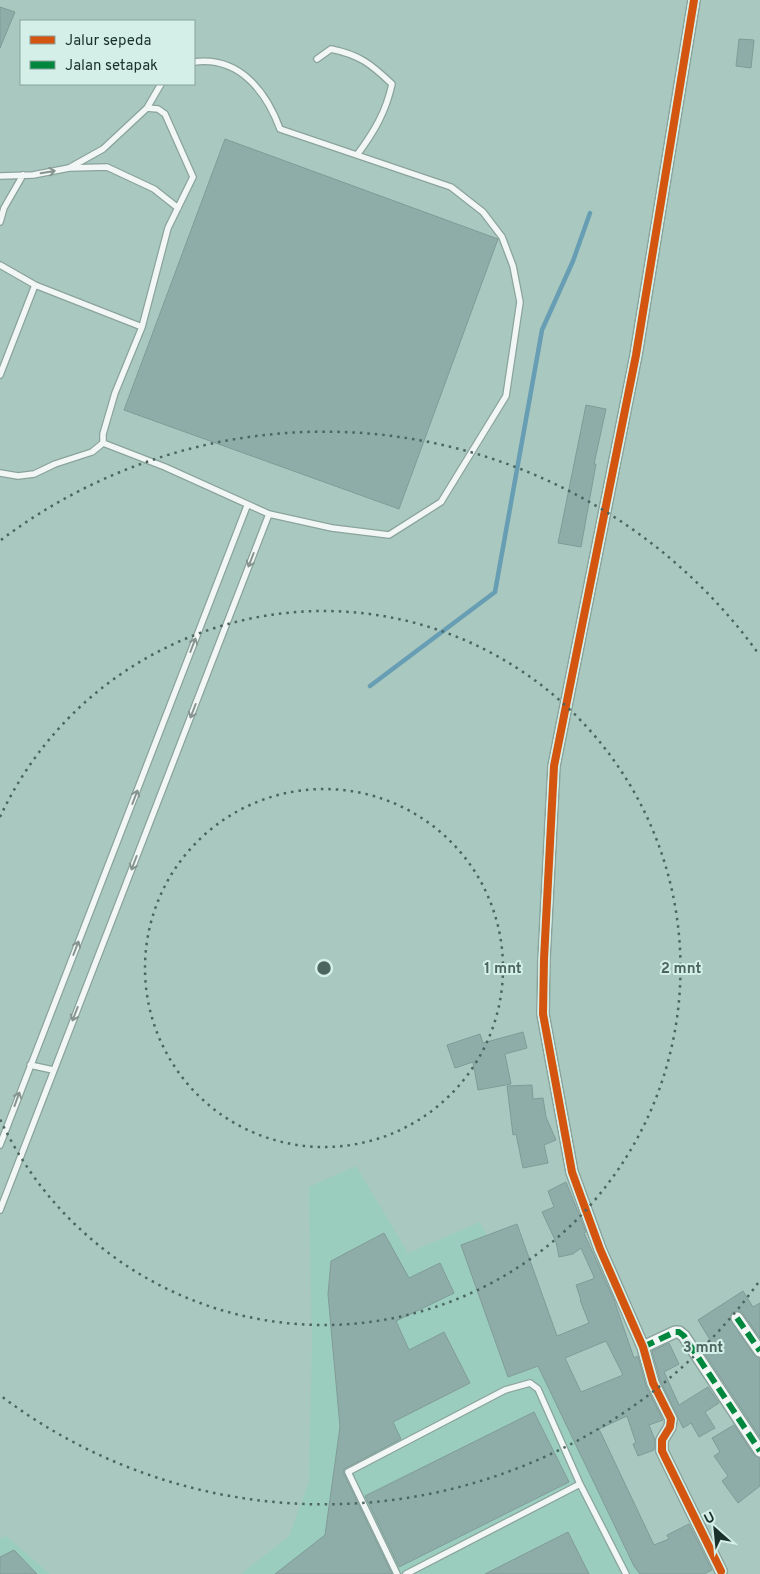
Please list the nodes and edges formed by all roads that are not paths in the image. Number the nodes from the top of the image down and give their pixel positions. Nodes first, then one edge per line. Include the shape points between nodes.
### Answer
1 (694, 0) edge
2 (317, 59) dead end
3 (195, 62) edge
4 (160, 85) edge
5 (147, 108) junction
6 (357, 155) junction
7 (69, 168) junction
8 (23, 175) junction
9 (0, 176) edge
10 (178, 208) junction
11 (0, 222) edge
12 (0, 265) edge
13 (35, 285) junction
14 (142, 327) junction
15 (0, 375) edge
16 (103, 443) junction
17 (0, 473) edge
18 (247, 506) junction
19 (269, 514) junction
20 (30, 1065) junction
21 (53, 1070) junction
22 (0, 1145) edge
23 (0, 1210) edge
24 (737, 1318) dead end
25 (643, 1346) junction
26 (760, 1351) edge
27 (760, 1451) edge
28 (580, 1484) junction
29 (721, 1571) dead end
30 (397, 1574) edge
31 (406, 1574) edge
32 (626, 1574) edge

1 - 25 street via 636,355 554,766 544,960 543,1014 572,1172 600,1249
2 - 6 lane via 331,49 354,54 370,63 392,84 376,131
3 - 6 lane via 206,60 229,64 245,76 267,99 280,129
4 - 5 lane
5 - 7 lane via 103,149
5 - 10 lane via 158,109 165,114 193,177
6 - 19 lane via 451,187 483,212 502,238 513,266 520,302 506,396 441,502 389,534 332,528
8 -> 7 lane
7 - 10 lane via 107,167 154,189
8 - 9 lane
8 - 11 lane via 4,208
10 - 14 lane via 168,228
12 - 13 lane
13 - 14 lane
13 - 15 lane
14 - 16 lane via 115,393
16 - 17 lane via 92,452 34,474
16 - 18 lane via 165,467
18 - 19 lane
20 -> 18 lane
19 -> 21 lane
20 - 21 lane
22 -> 20 lane
21 - 23 lane
24 - 26 street
25 - 27 street via 675,1332 684,1336
25 - 29 street via 653,1383 671,1419 662,1440 662,1451
28 - 30 lane via 538,1389 530,1383 506,1390 348,1472
28 - 31 lane
28 - 32 lane

